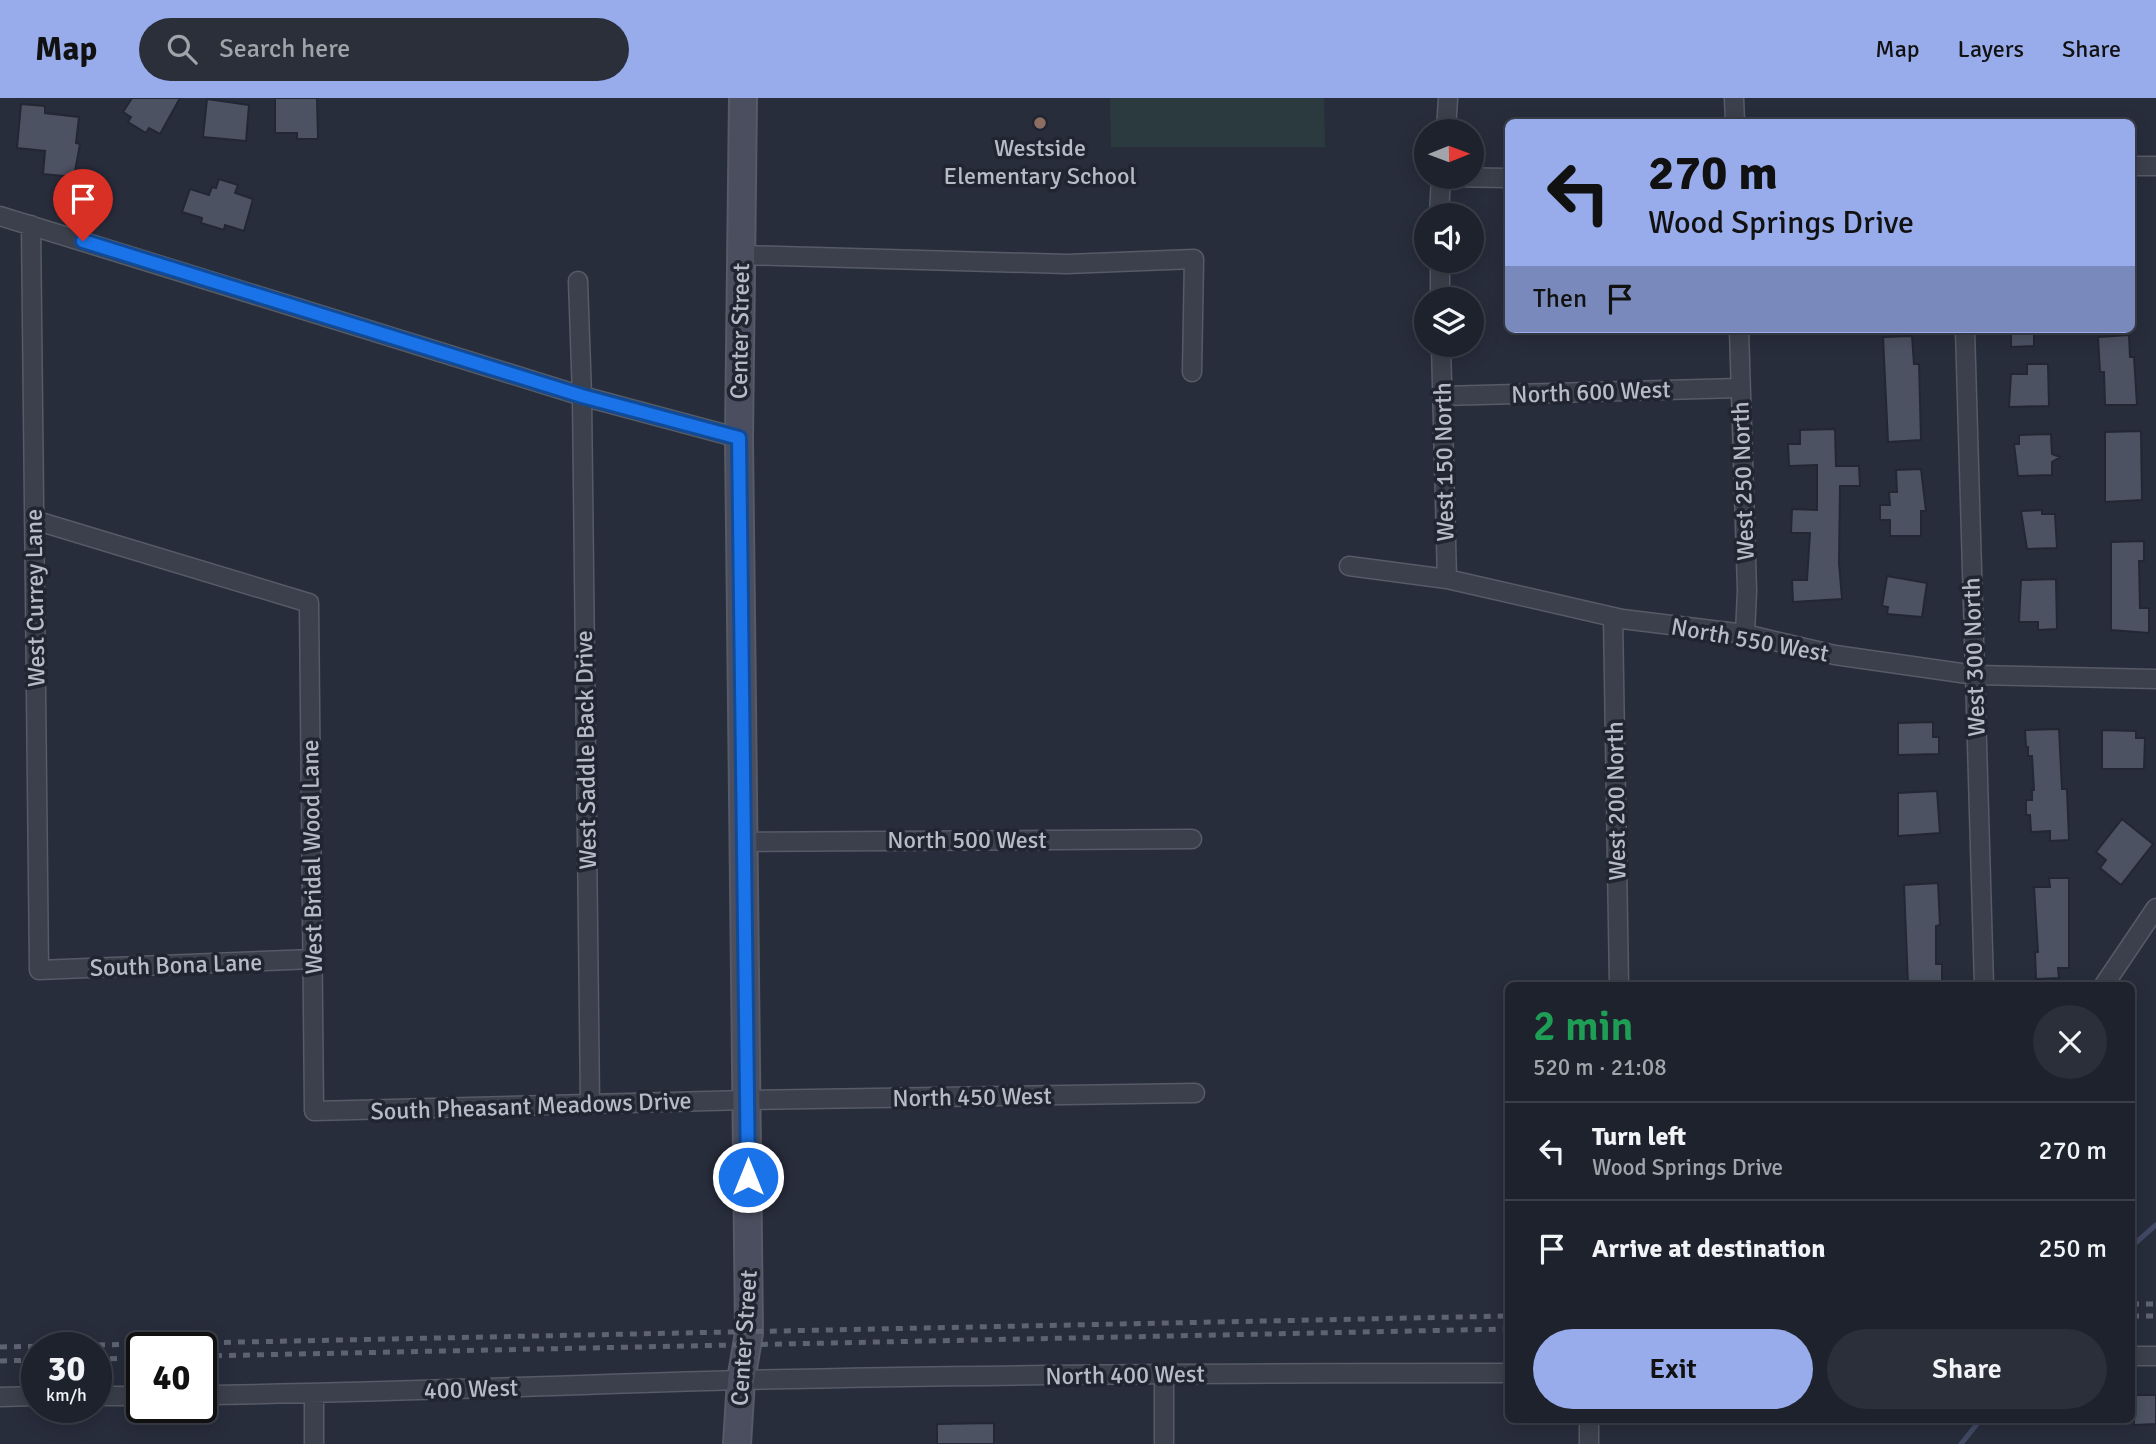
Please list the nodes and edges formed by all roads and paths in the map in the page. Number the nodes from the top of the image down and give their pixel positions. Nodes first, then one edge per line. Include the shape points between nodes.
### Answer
1 (743, 98) edge
2 (1448, 98) edge
3 (1734, 98) edge
4 (1447, 119) edge
5 (1735, 119) edge
6 (2135, 166) edge
7 (2156, 166) edge
8 (1484, 178) edge
9 (1505, 178) edge
10 (0, 216) edge
11 (31, 225) junction
12 (741, 255) junction
13 (578, 281) dead end
14 (1738, 333) edge
15 (1965, 333) edge
16 (1441, 357) edge
17 (1192, 372) dead end
18 (1740, 388) junction
19 (582, 396) junction
20 (1442, 396) junction
21 (739, 438) junction
22 (34, 520) junction
23 (1349, 566) dead end
24 (1447, 579) junction
25 (1613, 617) junction
26 (1745, 634) junction
27 (1975, 675) junction
28 (2156, 679) edge
29 (1192, 839) dead end
30 (743, 842) junction
31 (2156, 908) edge
32 (313, 959) junction
33 (39, 970) joint
34 (1619, 982) edge
35 (1984, 982) edge
36 (2106, 982) edge
37 (1195, 1093) dead end
38 (748, 1100) junction
39 (590, 1104) junction
40 (314, 1111) joint
41 (2135, 1356) edge
42 (2156, 1356) edge
43 (1505, 1373) edge
44 (1164, 1374) junction
45 (741, 1380) junction
46 (314, 1394) junction
47 (217, 1395) edge
48 (21, 1396) edge
49 (0, 1397) edge
50 (1589, 1423) edge
51 (314, 1444) edge
52 (737, 1444) edge
53 (1164, 1444) edge
54 (1589, 1444) edge

1 - 12 street, Center Street
2 - 4 street
3 - 5 street
6 - 7 street
8 - 9 street
10 - 11 street
11 - 19 street
11 - 22 street, West Currey Lane
12 - 17 street via 1067,264 1194,258
12 - 21 street, Center Street
13 - 19 street, West Saddle Back Drive
14 - 18 street, West 250 North
15 - 27 street, West 300 North
16 - 20 street, West 150 North
18 - 20 street, North 600 West
18 - 26 street, West 250 North
19 - 21 street
19 - 39 street, West Saddle Back Drive
20 - 24 street, West 150 North
21 - 30 street, Center Street
22 - 32 street, West Bridal Wood Lane via 309,603
22 - 33 street, West Currey Lane
23 - 24 street, North 550 West
24 - 25 street, North 550 West
25 - 26 street, North 550 West
25 - 34 street, West 200 North
26 - 27 street, North 550 West via 1835,655
27 - 28 street, North 550 West
27 - 35 street, West 300 North
29 - 30 street, North 500 West
30 - 38 street, Center Street
31 - 36 street
32 - 33 street, South Bona Lane
32 - 40 street, West Bridal Wood Lane
37 - 38 street, North 450 West
38 - 39 street, South Pheasant Meadows Drive
38 - 45 street, Center Street via 749,1333
39 - 40 street, South Pheasant Meadows Drive
41 - 42 street
43 - 44 street, North 400 West
44 - 45 street, North 400 West
44 - 53 street
45 - 46 street, 400 West
45 - 52 street, Center Street
46 - 47 street, 400 West
46 - 51 street
48 - 49 street
50 - 54 street

